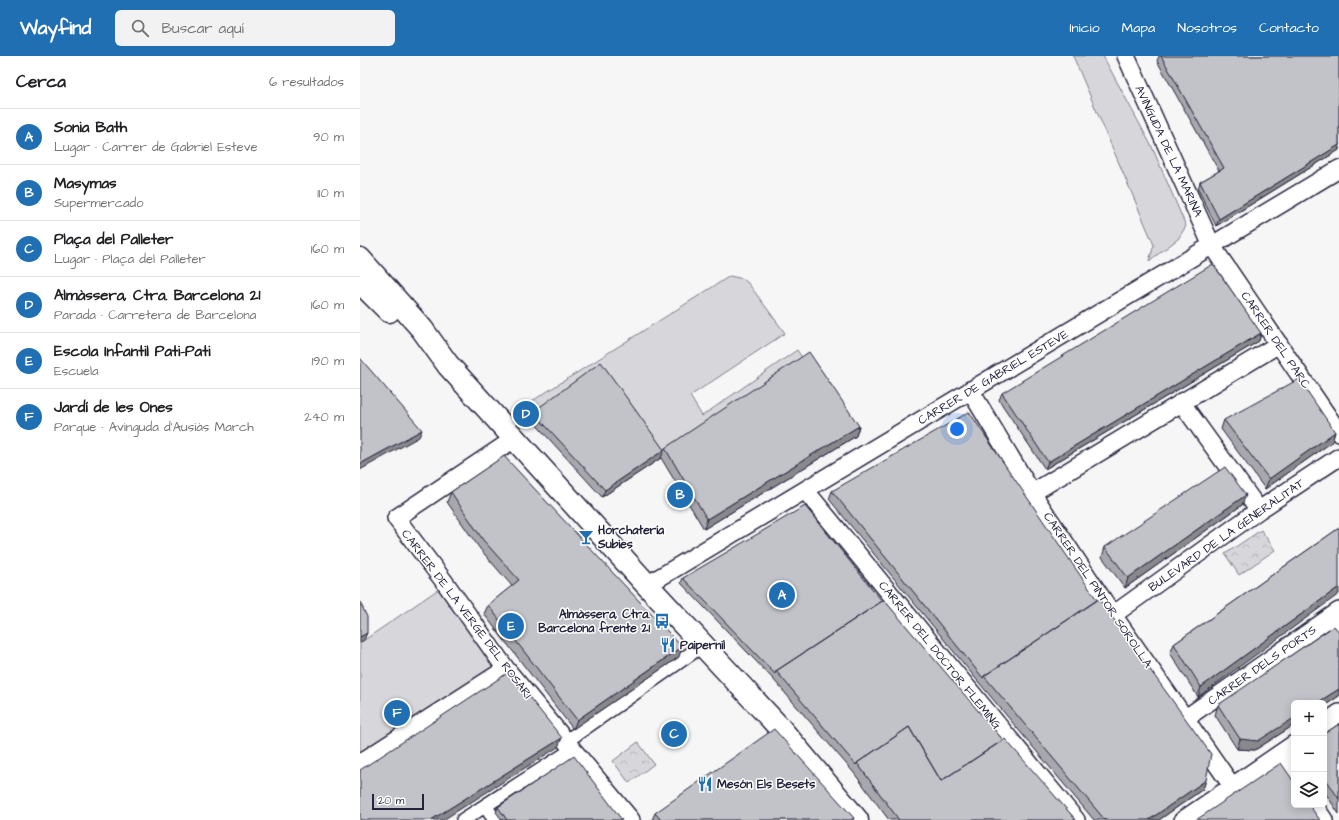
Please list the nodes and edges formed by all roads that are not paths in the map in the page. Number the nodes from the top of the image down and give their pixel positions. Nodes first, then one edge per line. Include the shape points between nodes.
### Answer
1 (1126, 56) edge
2 (1339, 169) edge
3 (1212, 246) junction
4 (360, 259) edge
5 (360, 282) edge
6 (1279, 344) junction
7 (448, 365) junction
8 (970, 390) junction
9 (1181, 402) junction
10 (1339, 433) edge
11 (514, 440) junction
12 (1339, 457) edge
13 (805, 490) junction
14 (1032, 493) junction
15 (1259, 510) junction
16 (646, 585) junction
17 (1113, 615) junction
18 (1336, 619) edge
19 (702, 645) junction
20 (506, 669) junction
21 (1339, 713) edge
22 (1186, 718) junction
23 (1327, 722) edge
24 (568, 746) junction
25 (1287, 749) edge
26 (360, 763) edge
27 (1293, 772) edge
28 (1232, 786) junction
29 (485, 806) junction
30 (1316, 808) edge
31 (463, 820) edge
32 (495, 820) edge
33 (631, 820) edge
34 (857, 820) edge
35 (1076, 820) edge
36 (1183, 820) edge
37 (1324, 820) edge

1 - 3 street, AVINGUDA DE LA MARINA
2 - 3 street, CARRER DE GABRIEL ESTEVE
3 - 6 street, CARRER DEL PARC
3 - 8 street, CARRER DE GABRIEL ESTEVE
4 - 7 main road via 422,329
5 - 7 main road via 414,336
6 - 9 street
6 - 10 street, CARRER DEL PARC
7 - 11 main road
8 - 13 street, CARRER DE GABRIEL ESTEVE
8 - 14 street, CARRER DEL PINTOR SOROLLA
9 - 14 street
9 - 15 street
11 - 16 main road
11 - 20 street, CARRER DE LA VERGE DEL ROSARI via 396,518
12 - 15 street, BULEVARD DE LA GENERALITAT
13 - 16 street, CARRER DE GABRIEL ESTEVE
13 - 35 street, CARRER DEL DOCTOR FLEMING
14 - 17 street, CARRER DEL PINTOR SOROLLA
15 - 17 street, BULEVARD DE LA GENERALITAT
16 - 19 main road
17 - 22 street, CARRER DEL PINTOR SOROLLA
18 - 22 street, CARRER DELS PORTS
19 - 24 street
19 - 34 main road via 774,731
20 - 24 street, CARRER DE LA VERGE DEL ROSARI
20 - 26 street
21 - 23 street
22 - 28 street, CARRER DEL PINTOR SOROLLA
24 - 29 street
24 - 33 street, CARRER DE LA VERGE DEL ROSARI
25 - 27 street
25 - 28 street
28 - 36 street
29 - 31 street
29 - 32 street
30 - 37 street

